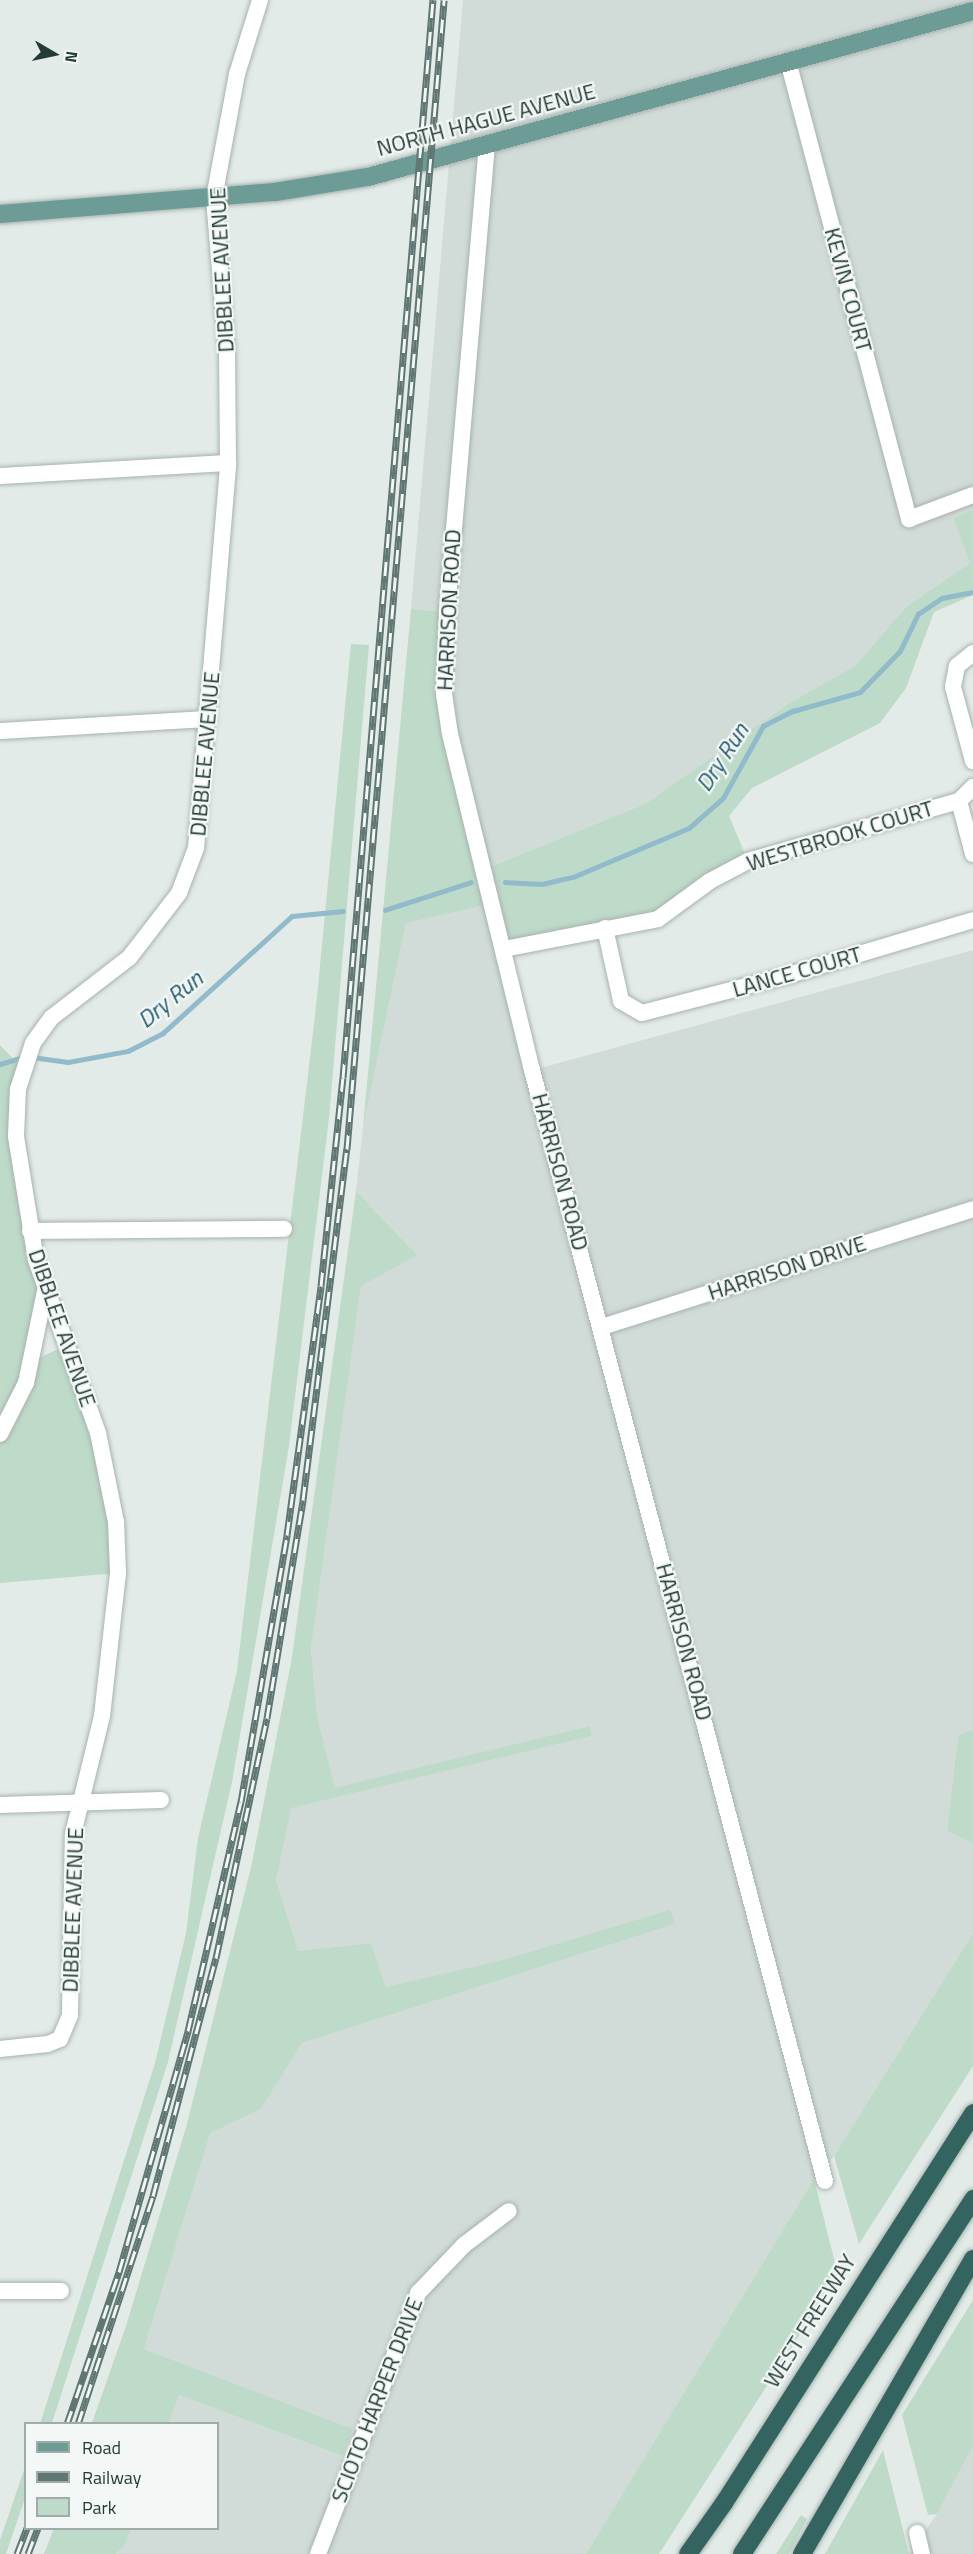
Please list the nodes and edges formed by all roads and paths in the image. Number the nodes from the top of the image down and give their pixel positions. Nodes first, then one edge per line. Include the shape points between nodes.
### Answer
1 (260, 0) edge
2 (973, 11) edge
3 (788, 61) junction
4 (487, 144) junction
5 (214, 198) junction
6 (0, 214) edge
7 (228, 463) junction
8 (0, 476) edge
9 (973, 495) edge
10 (973, 653) edge
11 (208, 718) junction
12 (0, 731) edge
13 (973, 761) edge
14 (973, 787) edge
15 (959, 801) junction
16 (973, 854) edge
17 (973, 920) edge
18 (605, 928) junction
19 (504, 949) junction
20 (973, 1209) edge
21 (284, 1229) dead end
22 (30, 1231) junction
23 (45, 1290) junction
24 (602, 1327) junction
25 (0, 1434) edge
26 (161, 1800) dead end
27 (82, 1801) junction
28 (0, 1804) edge
29 (0, 2049) edge
30 (973, 2113) edge
31 (825, 2181) dead end
32 (973, 2199) edge
33 (508, 2211) dead end
34 (973, 2259) edge
35 (0, 2291) edge
36 (61, 2291) dead end
37 (724, 2503) junction
38 (917, 2533) dead end
39 (318, 2554) edge
40 (688, 2554) edge
41 (694, 2554) edge
42 (742, 2554) edge
43 (802, 2554) edge
44 (922, 2554) edge

1 - 5 street, DIBBLEE AVENUE via 237,74
2 - 3 main road, NORTH HAGUE AVENUE
3 - 4 main road, NORTH HAGUE AVENUE
3 - 9 street, KEVIN COURT via 909,519
4 - 5 main road, NORTH HAGUE AVENUE via 333,184
4 - 19 street, HARRISON ROAD via 448,590 444,694 458,773
5 - 6 main road, NORTH HAGUE AVENUE
5 - 7 street, DIBBLEE AVENUE via 227,353
7 - 8 street
7 - 11 street, DIBBLEE AVENUE
10 - 13 street via 957,666 953,687
11 - 12 street
11 - 22 street, DIBBLEE AVENUE via 196,848 179,893 129,958 51,1018 33,1043 22,1068 16,1137
14 - 15 street, WESTBROOK COURT
15 - 16 street
15 - 18 street, WESTBROOK COURT via 748,861 710,881 658,919
17 - 18 street, LANCE COURT via 657,1012 642,1013 621,1001
18 - 19 street, WESTBROOK COURT
19 - 24 street, HARRISON ROAD
20 - 24 street, HARRISON DRIVE
21 - 22 street
22 - 23 street, DIBBLEE AVENUE
23 - 25 street via 26,1383
23 - 27 street, DIBBLEE AVENUE via 98,1433 116,1522 116,1606 102,1716
24 - 31 street, HARRISON ROAD
26 - 27 street
27 - 28 street
27 - 29 street, DIBBLEE AVENUE via 73,1834 70,2015 60,2039 34,2047
30 - 37 highway, WEST FREEWAY
32 - 42 highway
33 - 39 street, SCIOTO HARPER DRIVE via 464,2245 418,2293
34 - 43 highway
35 - 36 street
37 - 40 highway, WEST FREEWAY
37 - 41 highway
38 - 44 street

